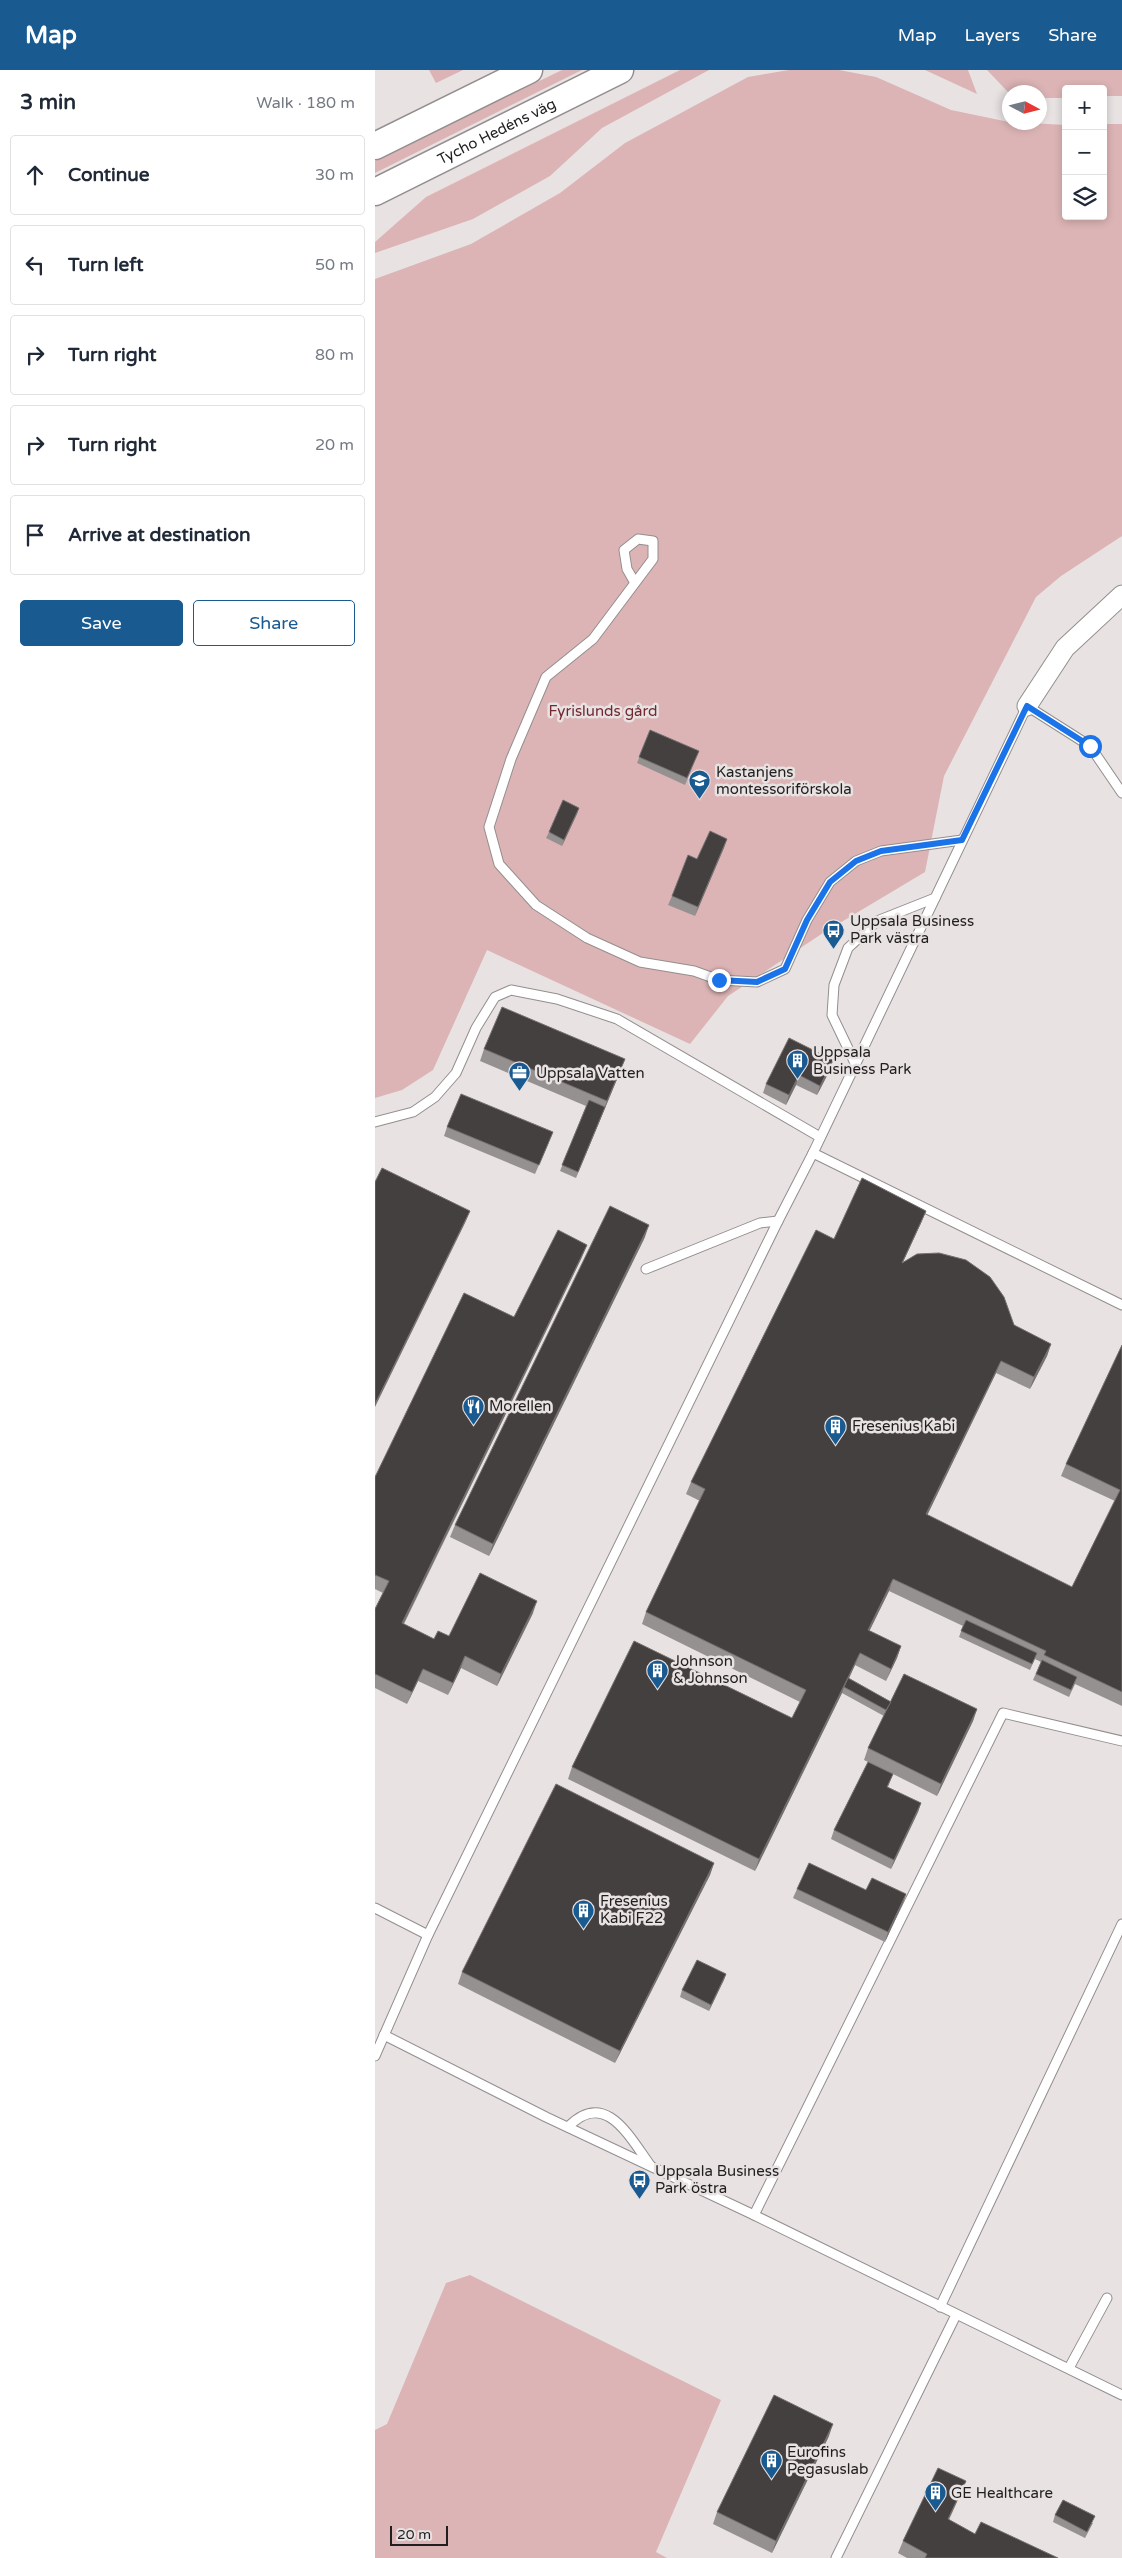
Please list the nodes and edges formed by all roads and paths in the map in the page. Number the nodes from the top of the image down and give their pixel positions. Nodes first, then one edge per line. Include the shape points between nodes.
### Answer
1 (529, 70) edge
2 (620, 70) edge
3 (381, 141) edge
4 (375, 192) edge
5 (635, 583) junction
6 (1122, 595) edge
7 (1027, 706) junction
8 (1122, 794) edge
9 (962, 840) junction
10 (935, 898) junction
11 (855, 1063) junction
12 (375, 1122) edge
13 (820, 1137) junction
14 (813, 1153) junction
15 (778, 1220) junction
16 (646, 1269) dead end
17 (1122, 1305) edge
18 (1122, 1741) edge
19 (375, 1908) edge
20 (1122, 1924) edge
21 (428, 1935) junction
22 (384, 2035) junction
23 (375, 2056) edge
24 (568, 2127) junction
25 (652, 2167) junction
26 (754, 2215) junction
27 (1107, 2298) dead end
28 (940, 2308) junction
29 (956, 2315) junction
30 (1069, 2368) junction
31 (1122, 2395) edge
32 (836, 2558) edge

1 - 3 main road
2 - 4 main road, Tycho Hedéns väg
5 - 5 lane via 653,558 653,542 637,539 624,550 627,569
5 - 9 lane via 593,639 546,677 511,759 489,827 499,864 536,905 587,938 640,962 694,971 719,980 757,982 785,969 807,920 830,882 856,861 881,851
6 - 7 street via 1065,648
7 - 8 lane via 1090,746
7 - 9 lane
9 - 10 lane
10 - 11 lane
10 - 11 lane via 877,921 848,948 834,985 832,1015
11 - 13 lane
12 - 13 lane via 413,1112 435,1097 456,1073 476,1028 495,997 511,990 557,999 617,1019
13 - 14 lane
14 - 15 lane
14 - 17 lane
15 - 16 lane via 760,1223
15 - 21 lane
18 - 26 lane via 1003,1712
19 - 21 lane
20 - 28 lane
21 - 22 lane
22 - 23 lane
22 - 24 lane
24 - 25 lane
24 - 25 lane via 588,2113 603,2114 617,2121
25 - 26 lane
26 - 28 lane
27 - 30 lane
28 - 29 lane
29 - 30 lane
29 - 32 lane
30 - 31 lane

